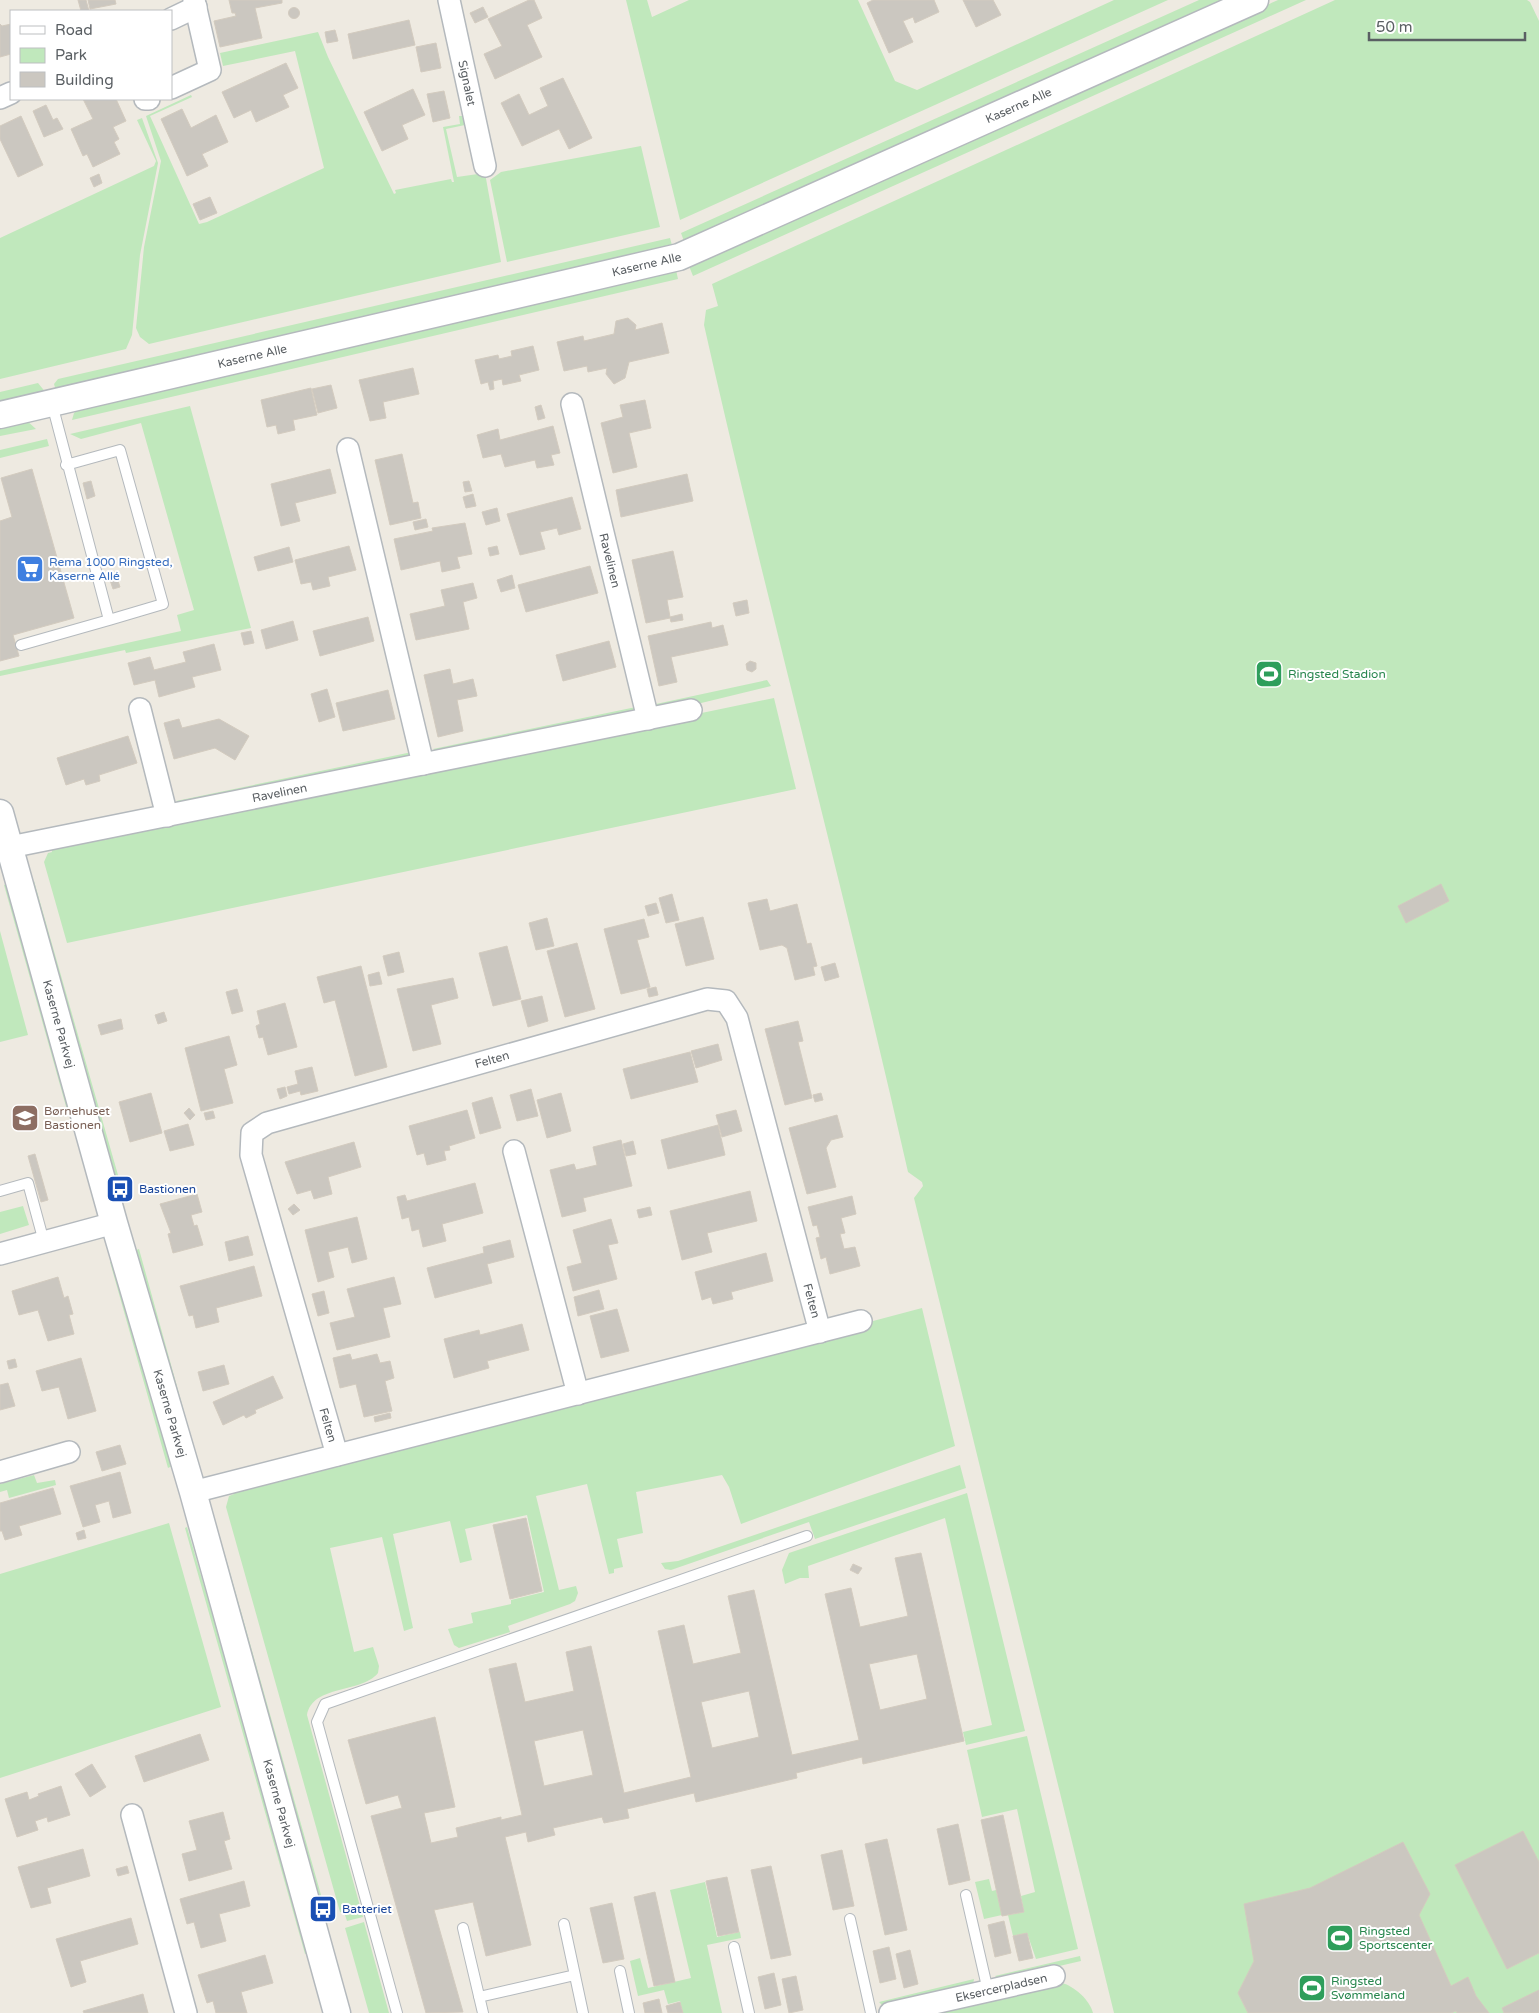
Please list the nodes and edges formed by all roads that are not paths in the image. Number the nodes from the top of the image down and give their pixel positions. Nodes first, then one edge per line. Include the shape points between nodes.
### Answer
1 (449, 0) edge
2 (1255, 0) edge
3 (195, 4) edge
4 (172, 18) edge
5 (172, 88) edge
6 (485, 166) dead end
7 (51, 404) junction
8 (572, 404) dead end
9 (0, 415) edge
10 (348, 449) dead end
11 (66, 466) junction
12 (109, 620) junction
13 (21, 644) dead end
14 (140, 709) dead end
15 (691, 710) dead end
16 (648, 719) junction
17 (422, 764) junction
18 (0, 813) edge
19 (167, 816) junction
20 (10, 847) junction
21 (514, 1151) dead end
22 (0, 1191) edge
23 (114, 1223) junction
24 (44, 1242) junction
25 (0, 1254) edge
26 (861, 1321) dead end
27 (820, 1332) junction
28 (578, 1394) junction
29 (69, 1452) dead end
30 (337, 1456) junction
31 (0, 1472) edge
32 (193, 1492) junction
33 (807, 1536) dead end
34 (132, 1815) dead end
35 (966, 1895) dead end
36 (850, 1919) dead end
37 (564, 1924) dead end
38 (464, 1928) dead end
39 (734, 1947) dead end
40 (620, 1971) dead end
41 (575, 1975) junction
42 (1054, 1976) dead end
43 (988, 1991) junction
44 (479, 1998) junction
45 (186, 2013) edge
46 (337, 2013) edge
47 (397, 2013) edge
48 (482, 2013) edge
49 (583, 2013) edge
50 (629, 2013) edge
51 (749, 2013) edge
52 (871, 2013) edge
53 (890, 2013) edge

1 - 6 street, Signalet
2 - 7 street, Kaserne Alle via 679,257
3 - 4 street
3 - 5 street via 210,70
7 - 9 street, Kaserne Alle
7 - 11 lane
8 - 16 street, Ravelinen
10 - 17 street
11 - 12 lane
11 - 12 lane via 120,450 158,586 163,604
12 - 13 lane
14 - 19 street
15 - 16 street, Ravelinen
16 - 17 street, Ravelinen
17 - 19 street, Ravelinen
18 - 20 street, Kaserne Parkvej
19 - 20 street, Ravelinen
20 - 23 street, Kaserne Parkvej
21 - 28 street
22 - 24 lane via 28,1183
23 - 24 street
23 - 32 street, Kaserne Parkvej
24 - 25 street
26 - 27 street, Felten
27 - 28 street, Felten
27 - 30 street, Felten via 737,1018 726,1001 707,999 267,1123 252,1133 251,1155
28 - 30 street, Felten
29 - 31 street
30 - 32 street, Felten
32 - 46 street, Kaserne Parkvej
33 - 47 lane via 324,1704 317,1722
34 - 45 street
35 - 43 lane
36 - 52 lane
37 - 41 lane
38 - 44 lane
39 - 51 lane
40 - 50 lane
41 - 44 lane
41 - 49 lane
42 - 43 street, Eksercerpladsen
43 - 53 street, Eksercerpladsen
44 - 48 lane

